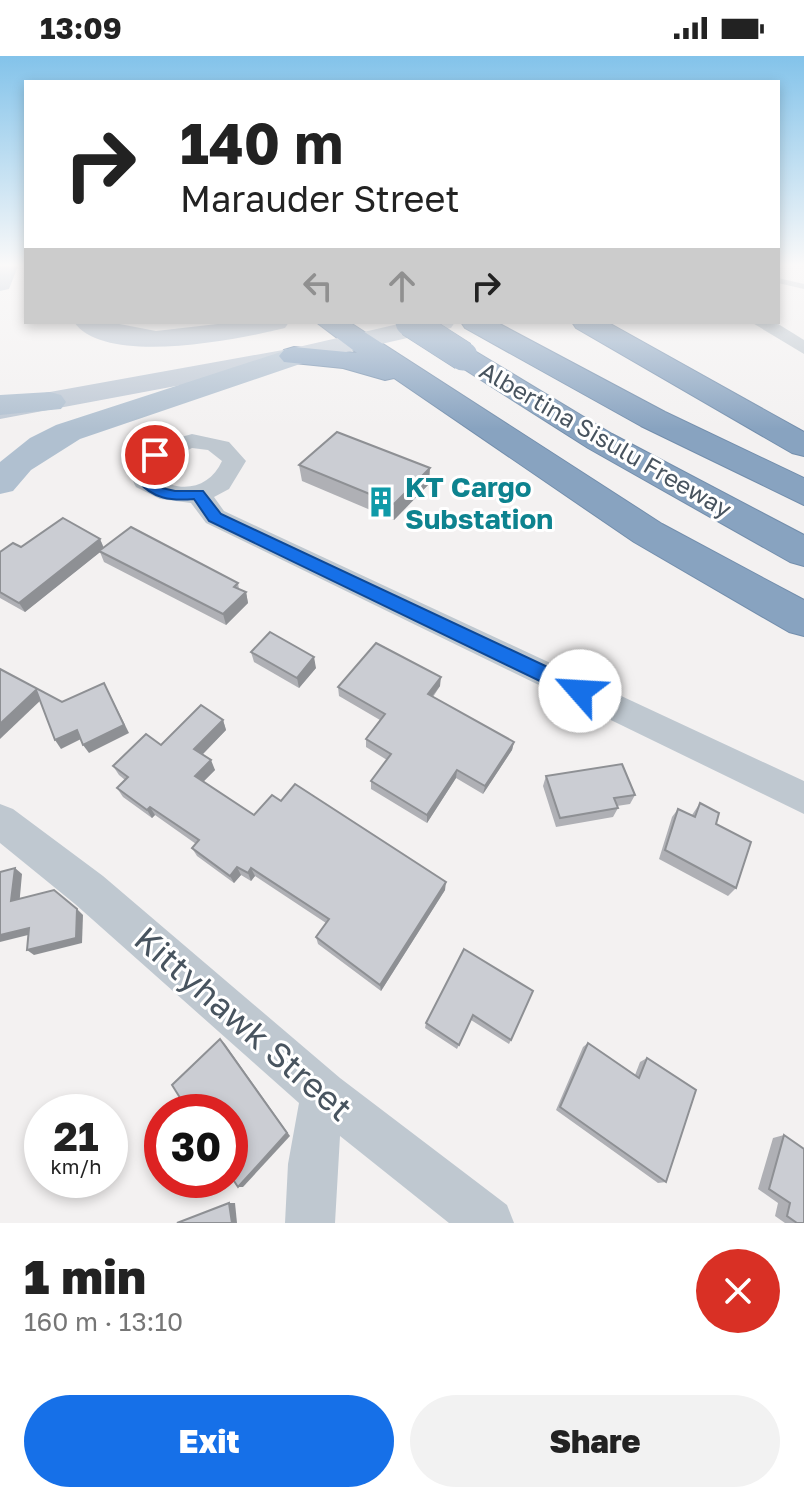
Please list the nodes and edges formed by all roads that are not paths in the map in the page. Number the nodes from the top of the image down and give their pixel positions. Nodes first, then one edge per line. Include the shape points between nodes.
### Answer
1 (92, 324) edge
2 (265, 324) edge
3 (333, 324) edge
4 (413, 324) edge
5 (433, 324) edge
6 (478, 324) edge
7 (590, 324) edge
8 (764, 324) edge
9 (358, 341) junction
10 (804, 348) edge
11 (294, 356) junction
12 (431, 391) junction
13 (50, 402) joint
14 (0, 408) edge
15 (804, 446) edge
16 (0, 483) edge
17 (804, 493) edge
18 (198, 494) dead end
19 (804, 552) edge
20 (804, 620) edge
21 (804, 798) edge
22 (0, 821) edge
23 (324, 1094) junction
24 (310, 1223) edge
25 (489, 1223) edge

1 - 2 main road via 149,339 190,338
3 - 9 highway
4 - 19 highway, Albertina Sisulu Freeway, bridge via 600,441
5 - 9 main road
6 - 17 highway, Albertina Sisulu Freeway
7 - 15 highway
8 - 10 street
9 - 11 main road
9 - 12 highway
11 - 12 highway via 345,359
11 - 13 main road
11 - 16 main road via 86,424 22,458
12 - 20 highway via 648,533
13 - 14 main road
18 - 21 street via 215,517
22 - 23 street, Kittyhawk Street via 89,890
23 - 24 street via 312,1164
23 - 25 street, Kittyhawk Street

